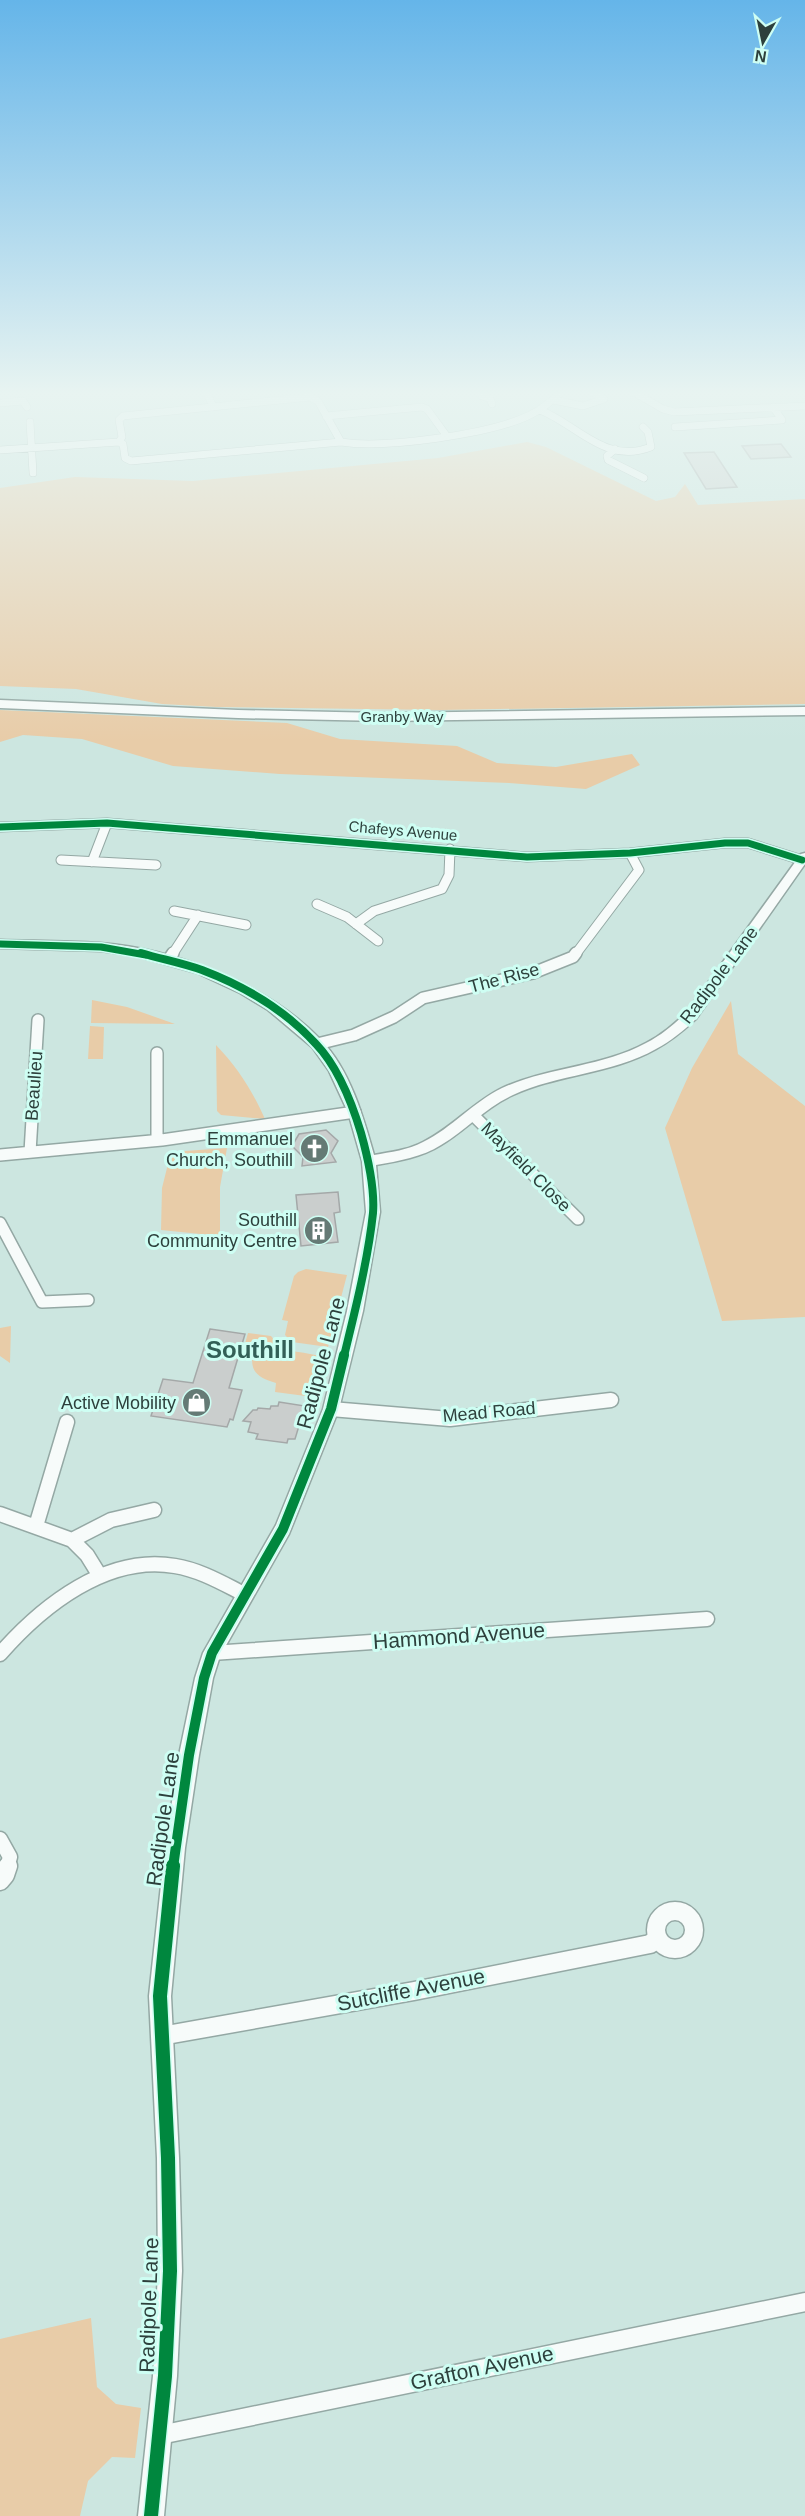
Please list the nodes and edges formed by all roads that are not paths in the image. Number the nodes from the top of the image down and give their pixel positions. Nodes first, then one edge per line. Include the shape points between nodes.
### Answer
1 (0, 704) edge
2 (805, 711) edge
3 (106, 823) junction
4 (0, 827) edge
5 (450, 849) junction
6 (630, 853) junction
7 (803, 858) edge
8 (61, 860) dead end
9 (92, 862) junction
10 (156, 865) dead end
11 (317, 904) dead end
12 (174, 911) dead end
13 (198, 915) junction
14 (356, 924) junction
15 (246, 925) dead end
16 (378, 941) dead end
17 (0, 944) edge
18 (169, 959) junction
19 (38, 1020) dead end
20 (317, 1044) junction
21 (157, 1053) dead end
22 (355, 1112) junction
23 (473, 1115) junction
24 (157, 1140) junction
25 (30, 1152) junction
26 (0, 1155) edge
27 (369, 1161) junction
28 (578, 1219) dead end
29 (0, 1223) edge
30 (88, 1300) dead end
31 (611, 1400) dead end
32 (331, 1409) junction
33 (67, 1422) dead end
34 (154, 1510) dead end
35 (0, 1514) edge
36 (36, 1526) junction
37 (72, 1540) junction
38 (100, 1576) junction
39 (244, 1594) junction
40 (706, 1619) dead end
41 (212, 1653) junction
42 (0, 1654) edge
43 (0, 1839) edge
44 (0, 1881) edge
45 (658, 1938) dead end
46 (161, 2036) junction
47 (805, 2302) edge
48 (160, 2435) junction
49 (152, 2516) edge

1 - 2 main road, Granby Way via 381,717
3 - 4 street, Chafeys Avenue
3 - 5 street, Chafeys Avenue
3 - 9 street
5 - 6 street, Chafeys Avenue via 527,856
5 - 14 street via 448,875 442,889 374,911
6 - 7 street, Chafeys Avenue via 748,843
6 - 20 street, The Rise via 639,870 573,957 533,973 423,998 394,1017 354,1035
7 - 23 street, Radipole Lane via 676,1032 630,1057 505,1093
8 - 9 street
9 - 10 street
11 - 14 street
12 - 13 street
13 - 15 street
13 - 18 street
14 - 16 street
17 - 18 street via 100,947
18 - 20 street via 245,990 273,1007
19 - 25 street, Beaulieu
20 - 22 street via 335,1070
21 - 24 street
22 - 24 street
22 - 27 street
23 - 27 street, Radipole Lane via 434,1143 400,1156
23 - 28 street, Mayfield Close
24 - 25 street
25 - 26 street
27 - 32 street, Radipole Lane via 373,1212 356,1311
29 - 30 street via 42,1302
31 - 32 street, Mead Road via 450,1419
32 - 39 street, Radipole Lane via 283,1528
33 - 36 street
34 - 37 street via 98,1523
35 - 36 street
36 - 37 street
37 - 38 street
38 - 39 street via 167,1565 204,1574
38 - 42 street via 65,1595 16,1633
39 - 41 street, Radipole Lane
40 - 41 street, Hammond Avenue
41 - 46 street, Radipole Lane via 204,1678 175,1848 163,1951
43 - 44 street via 10,1857
45 - 46 street, Sutcliffe Avenue via 650,1944 414,1991
46 - 48 street, Radipole Lane via 170,2271
47 - 48 street, Grafton Avenue
48 - 49 street, Radipole Lane

